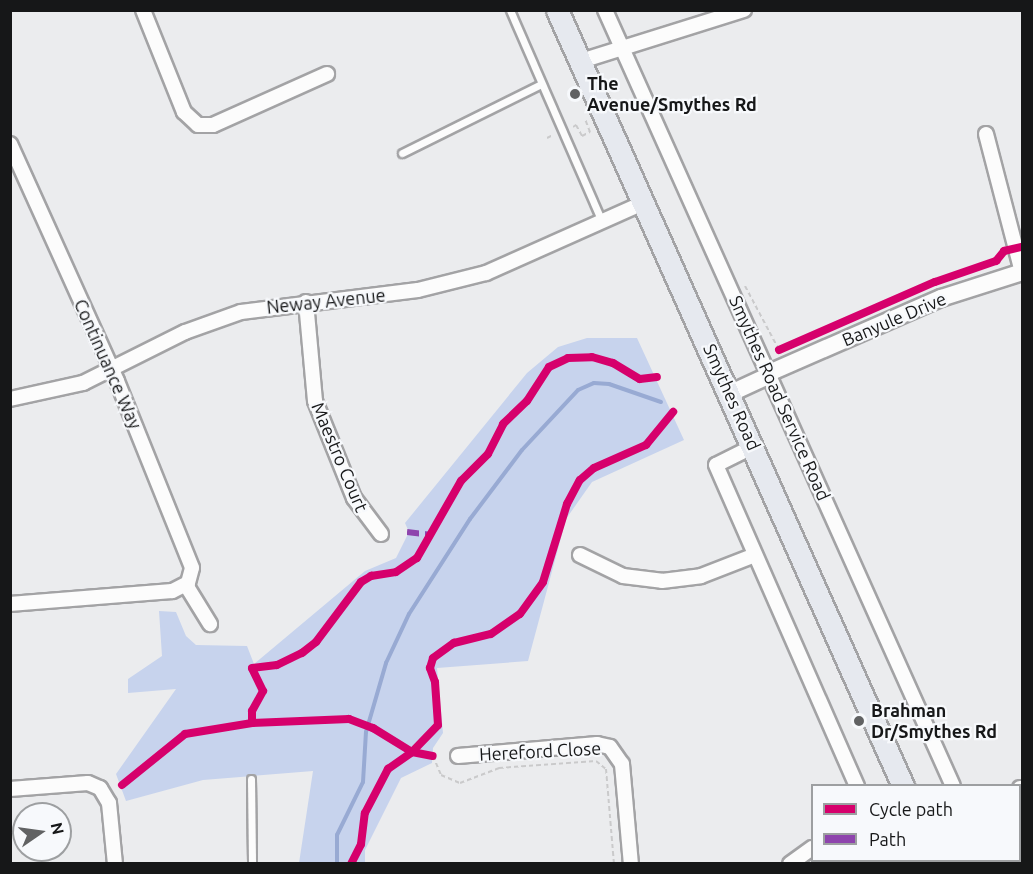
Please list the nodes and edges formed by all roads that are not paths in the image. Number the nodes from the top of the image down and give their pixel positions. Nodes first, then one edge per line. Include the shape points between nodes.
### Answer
1 (142, 10) edge
2 (510, 10) edge
3 (557, 10) edge
4 (605, 10) edge
5 (744, 10) edge
6 (621, 47) junction
7 (581, 61) junction
8 (327, 74) dead end
9 (541, 84) junction
10 (986, 134) dead end
11 (10, 144) edge
12 (402, 153) dead end
13 (643, 203) junction
14 (602, 222) junction
15 (1023, 272) edge
16 (306, 303) junction
17 (112, 371) junction
18 (770, 374) junction
19 (731, 393) junction
20 (10, 399) edge
21 (754, 446) junction
22 (381, 534) dead end
23 (580, 555) dead end
24 (755, 555) junction
25 (186, 585) junction
26 (10, 604) edge
27 (210, 624) dead end
28 (458, 756) dead end
29 (251, 779) dead end
30 (856, 784) edge
31 (902, 784) edge
32 (952, 784) edge
33 (10, 789) edge
34 (811, 849) edge
35 (115, 864) edge
36 (252, 864) edge
37 (631, 864) edge
38 (790, 864) edge

1 - 8 street via 184,112 198,125 213,125
2 - 9 lane
3 - 7 main road, Smythes Road
4 - 6 street, Smythes Road Service Road
5 - 6 street
6 - 7 street
6 - 18 street, Smythes Road Service Road
7 - 13 main road, Smythes Road
9 - 12 lane
9 - 14 lane
10 - 15 street
11 - 17 street, Continuance Way
13 - 14 street, Neway Avenue
13 - 19 main road, Smythes Road
14 - 16 street, Neway Avenue via 462,280 410,291
15 - 18 street, Banyule Drive via 941,298
16 - 17 street, Neway Avenue via 241,312 203,324
16 - 22 street, Maestro Court via 315,401 354,498
17 - 20 street, Neway Avenue via 58,391
17 - 25 street, Continuance Way via 191,560 192,574
18 - 19 street, Banyule Drive
18 - 32 street, Smythes Road Service Road
19 - 21 main road, Smythes Road
21 - 24 street via 716,465
21 - 31 main road, Smythes Road
23 - 24 street via 623,576 662,581 701,576
24 - 30 street
25 - 26 street via 172,591
25 - 27 street
28 - 37 street, Hereford Close via 597,744 610,747 622,764
29 - 36 lane
33 - 35 street via 87,783 100,788 110,803
34 - 38 street

